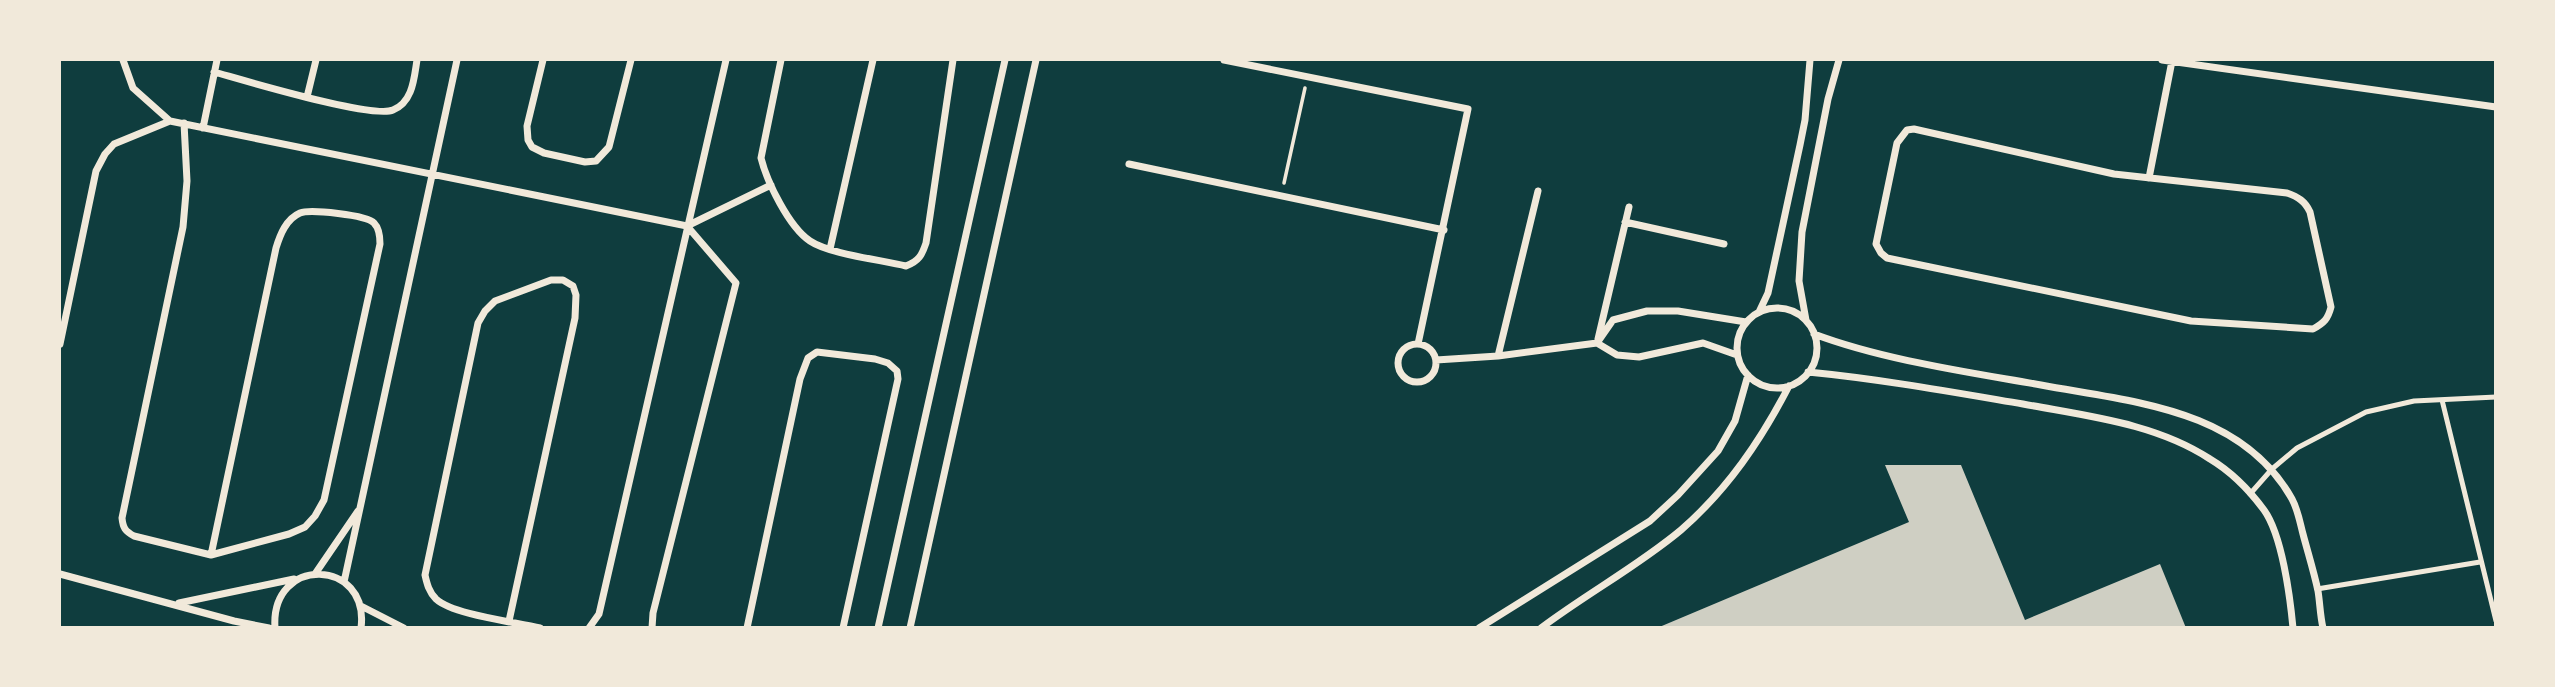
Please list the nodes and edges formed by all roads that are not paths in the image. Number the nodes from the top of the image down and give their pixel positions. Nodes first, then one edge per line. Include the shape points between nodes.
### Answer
1 (123, 60) edge
2 (217, 60) edge
3 (316, 60) edge
4 (417, 60) edge
5 (457, 60) edge
6 (543, 60) edge
7 (631, 60) edge
8 (726, 60) edge
9 (781, 60) edge
10 (873, 60) edge
11 (953, 60) edge
12 (1005, 60) edge
13 (1036, 60) edge
14 (1224, 60) edge
15 (1810, 60) edge
16 (1839, 60) edge
17 (2162, 60) edge
18 (2172, 61) edge
19 (214, 72) junction
20 (307, 97) junction
21 (2496, 107) edge
22 (170, 121) junction
23 (184, 123) junction
24 (203, 128) junction
25 (1129, 164) dead end
26 (433, 173) junction
27 (2150, 178) junction
28 (771, 185) junction
29 (1538, 191) dead end
30 (1629, 207) dead end
31 (1625, 222) junction
32 (687, 226) junction
33 (1444, 230) junction
34 (1724, 244) dead end
35 (830, 249) junction
36 (1759, 312) junction
37 (1806, 320) junction
38 (1746, 323) junction
39 (1814, 334) junction
40 (1597, 343) junction
41 (60, 344) edge
42 (1418, 344) junction
43 (1737, 355) junction
44 (1498, 356) junction
45 (1436, 360) junction
46 (1808, 372) junction
47 (1748, 375) junction
48 (1789, 386) junction
49 (2496, 397) edge
50 (2442, 400) junction
51 (2272, 468) junction
52 (2250, 494) junction
53 (360, 507) junction
54 (211, 555) junction
55 (2480, 562) junction
56 (60, 574) edge
57 (315, 574) junction
58 (298, 578) junction
59 (344, 582) junction
60 (2317, 589) junction
61 (175, 604) junction
62 (361, 606) junction
63 (509, 621) junction
64 (2496, 621) edge
65 (269, 628) edge
66 (275, 628) edge
67 (361, 628) edge
68 (404, 628) edge
69 (541, 628) edge
70 (589, 628) edge
71 (652, 628) edge
72 (747, 628) edge
73 (843, 628) edge
74 (878, 628) edge
75 (910, 628) edge
76 (1479, 628) edge
77 (1541, 628) edge
78 (2294, 628) edge
79 (2323, 628) edge

1 - 22 street via 133,88
2 - 19 street
3 - 20 street
4 - 20 street via 411,92 393,110 377,112
5 - 26 street
6 - 7 street via 527,126 528,140 544,153 585,162 596,160 609,147
8 - 32 street
9 - 28 street via 761,149
10 - 35 street
11 - 35 street via 921,257 906,266
12 - 74 street
13 - 75 street
14 - 33 street via 1468,108
15 - 36 street via 1800,145 1768,293
16 - 37 street via 1802,232 1800,281
17 - 18 street
18 - 21 street
18 - 27 street
19 - 20 street
19 - 24 street
22 - 23 street
22 - 41 street via 114,144 96,171
23 - 24 street
23 - 54 street via 187,181 183,227 122,519 123,527 134,536
24 - 26 street
25 - 33 street
26 - 32 street
26 - 53 street
27 - 27 street via 1907,130 1897,143 1877,244 1887,258 2191,321 2296,329 2323,324 2331,307 2305,203 2287,192
28 - 32 street
28 - 35 street via 801,233
29 - 44 street
30 - 31 street
31 - 34 street
31 - 40 street
32 - 70 street via 599,614
32 - 71 street via 736,283
33 - 42 street
36 - 37 street via 1787,309
36 - 38 street
37 - 39 street
38 - 40 street via 1678,311 1647,311 1613,320
38 - 43 street
39 - 46 street via 1816,352
39 - 51 street via 1850,347 2178,412 2248,448
40 - 43 street via 1617,355 1639,357 1703,343
40 - 44 street
42 - 45 street via 1430,349
42 - 45 street via 1402,352 1399,364 1403,375 1413,381 1425,380 1434,372
43 - 47 street
44 - 45 street
46 - 48 street
46 - 52 street via 2123,422 2203,454
47 - 48 street via 1767,386
47 - 76 street via 1735,421 1718,451 1678,495 1650,521
48 - 77 street via 1760,440 1720,492 1681,530
49 - 50 lane
50 - 51 lane via 2366,412 2306,443
50 - 55 lane
51 - 52 lane
51 - 60 street via 2295,506
52 - 78 street via 2273,527
53 - 57 street
53 - 59 street
54 - 54 street via 305,527 324,500 380,244 374,223 365,218 300,212 281,232
55 - 60 lane
55 - 64 lane
56 - 61 street
57 - 58 street
57 - 59 street
58 - 61 street
58 - 66 street via 278,600
59 - 62 street
60 - 79 street
61 - 65 street
62 - 67 street
62 - 68 street
63 - 63 street via 454,609 435,598 425,575 427,561 478,323 495,301 551,280 563,281 573,286 576,295 575,318
63 - 69 street
72 - 73 street via 800,379 808,358 817,352 888,363 898,379

